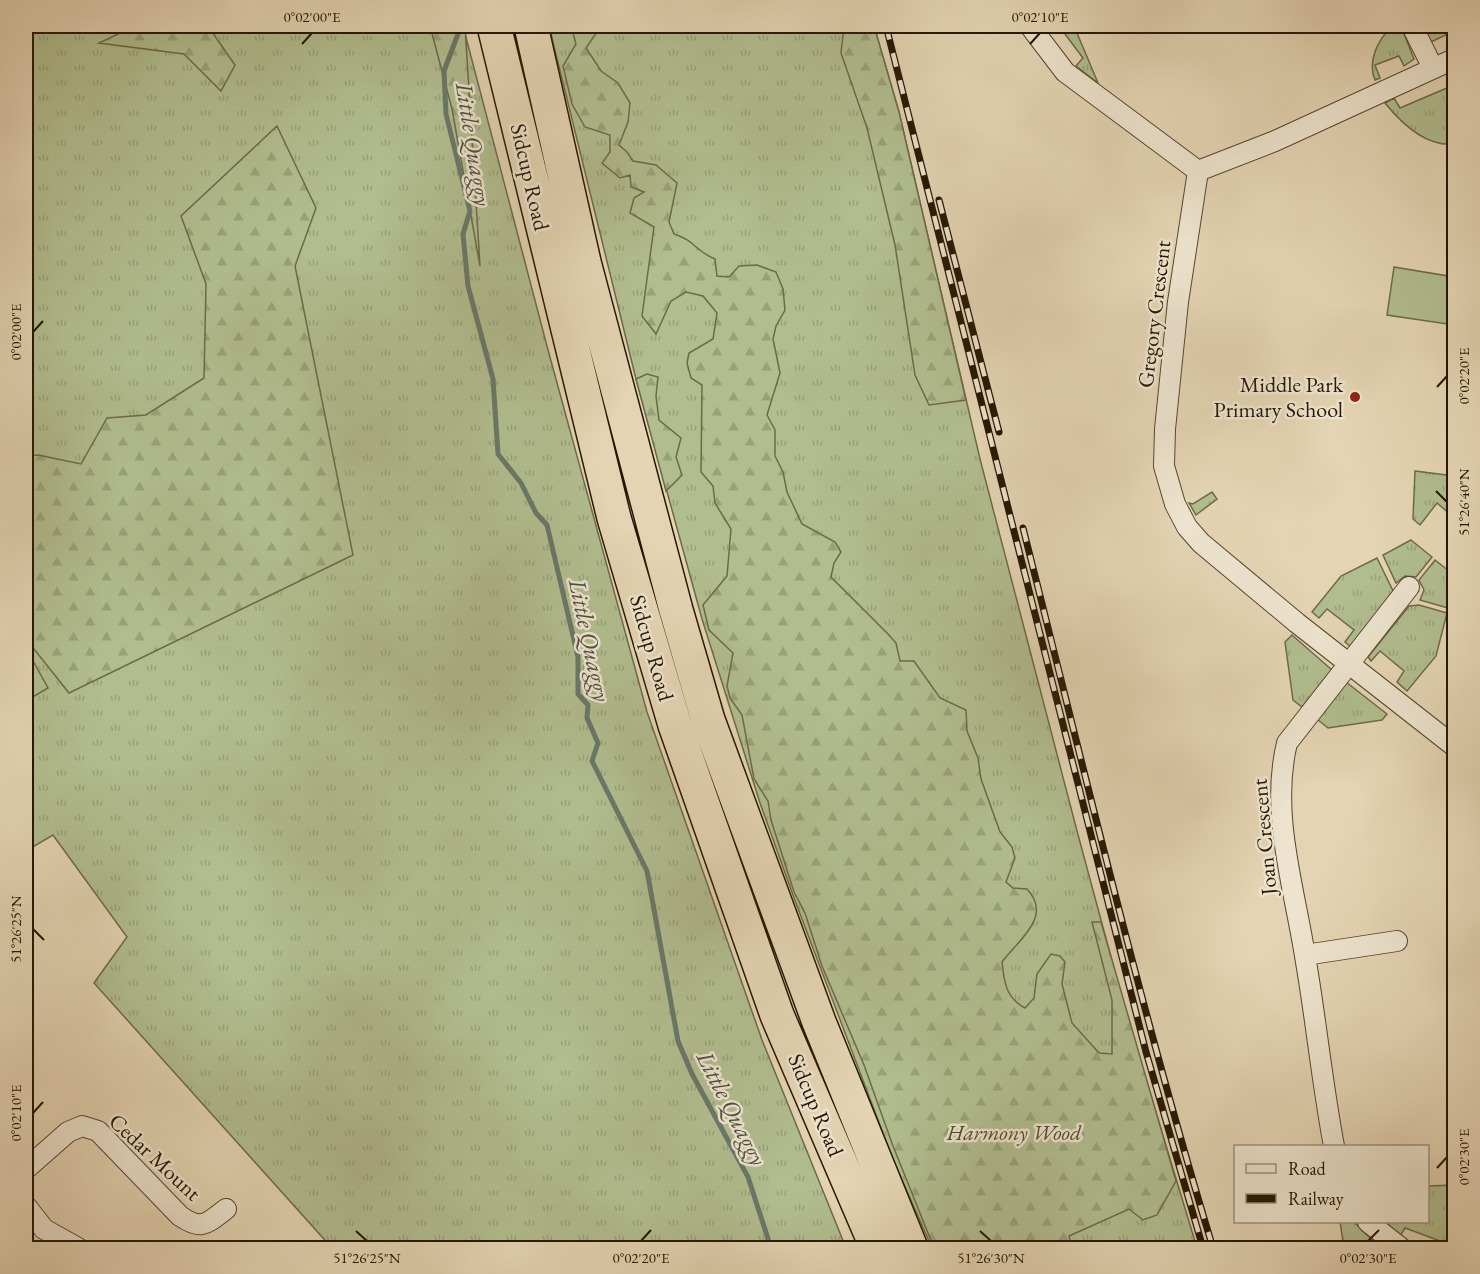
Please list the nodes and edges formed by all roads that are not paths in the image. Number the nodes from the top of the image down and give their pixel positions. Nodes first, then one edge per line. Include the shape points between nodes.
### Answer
1 (494, 26) edge
2 (531, 26) edge
3 (1030, 26) edge
4 (1412, 26) edge
5 (1455, 59) edge
6 (1433, 69) junction
7 (1198, 171) junction
8 (1409, 587) dead end
9 (1350, 662) junction
10 (1455, 746) edge
11 (1397, 941) dead end
12 (1305, 956) junction
13 (1334, 1145) edge
14 (26, 1169) edge
15 (26, 1206) edge
16 (226, 1209) dead end
17 (1370, 1223) edge
18 (78, 1248) edge
19 (877, 1248) edge
20 (911, 1248) edge
21 (1401, 1248) edge

1 - 19 highway, Sidcup Road via 614,518 675,725 777,1015
2 - 20 highway, Sidcup Road via 584,262 708,720 819,1022
3 - 7 street via 1065,72
4 - 6 street
5 - 6 street
6 - 7 street via 1275,141
7 - 9 street, Gregory Crescent via 1178,302 1165,429 1164,466 1168,484 1180,516 1201,543
8 - 9 street
9 - 10 street, Gregory Crescent
9 - 12 street, Joan Crescent via 1287,743 1281,766 1286,860
11 - 12 street
12 - 13 street, Joan Crescent
14 - 16 street, Cedar Mount via 68,1132 82,1126 98,1131 180,1216 193,1224 206,1224
15 - 18 street via 44,1229
17 - 21 street

